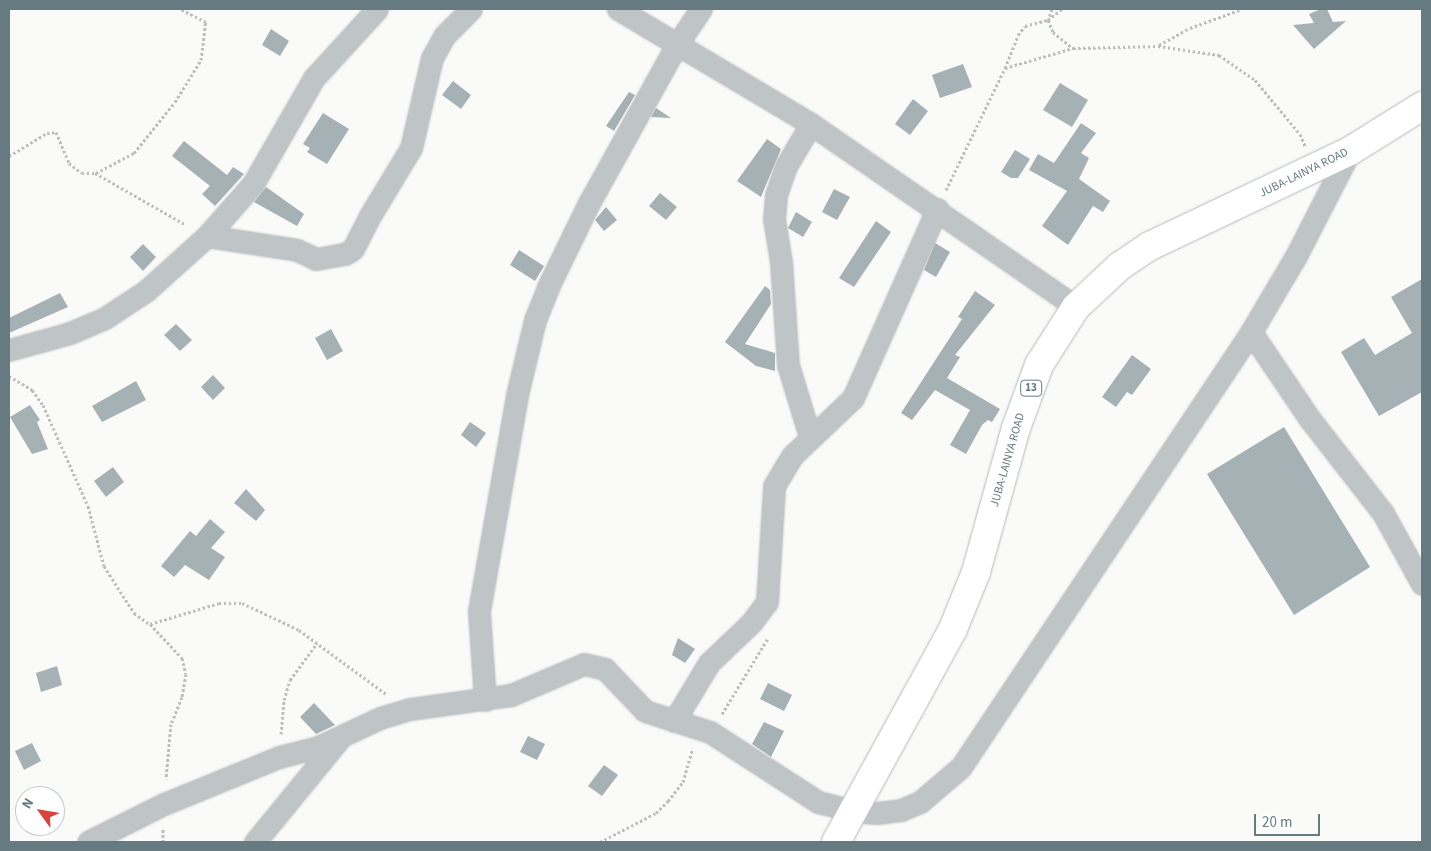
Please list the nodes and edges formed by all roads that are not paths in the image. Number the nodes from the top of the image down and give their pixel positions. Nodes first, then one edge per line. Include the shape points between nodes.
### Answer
1 (377, 9) edge
2 (471, 9) edge
3 (618, 9) edge
4 (701, 9) edge
5 (676, 46) junction
6 (1422, 106) edge
7 (811, 124) junction
8 (1350, 151) junction
9 (937, 208) junction
10 (206, 236) junction
11 (1076, 307) junction
12 (1251, 332) junction
13 (9, 350) edge
14 (810, 437) junction
15 (1422, 584) edge
16 (485, 700) junction
17 (674, 721) junction
18 (341, 737) junction
19 (854, 811) junction
20 (88, 842) edge
21 (255, 842) edge
22 (836, 842) edge

1 - 10 street via 314,78 253,184
2 - 10 street via 444,36 432,58 411,148 370,214 353,249 345,254 316,258 297,250
3 - 5 street
4 - 5 street
5 - 7 street
5 - 16 street via 589,203 535,320 517,395 479,611
6 - 8 main road, JUBA-LAINYA ROAD / 13
7 - 9 street
7 - 14 street via 786,166 776,195 774,219 784,289 788,365
8 - 11 main road, JUBA-LAINYA ROAD / 13 via 1150,246 1120,266
8 - 12 street via 1296,256
9 - 11 street
9 - 14 street via 853,398
10 - 13 street via 146,291 105,318 70,334
11 - 19 main road, JUBA-LAINYA ROAD / 13 via 1039,365 1016,428 976,572 953,629
12 - 15 street via 1308,418 1383,513
12 - 19 street via 961,767 942,786 901,810
14 - 17 street via 792,456 774,486 767,602 751,623 709,663
16 - 17 street via 511,695 584,664 597,665 612,676 636,705
16 - 18 street via 410,709
17 - 19 street via 710,732 811,798
18 - 20 street via 279,757 164,804
18 - 21 street
19 - 22 main road, JUBA-LAINYA ROAD / 13

